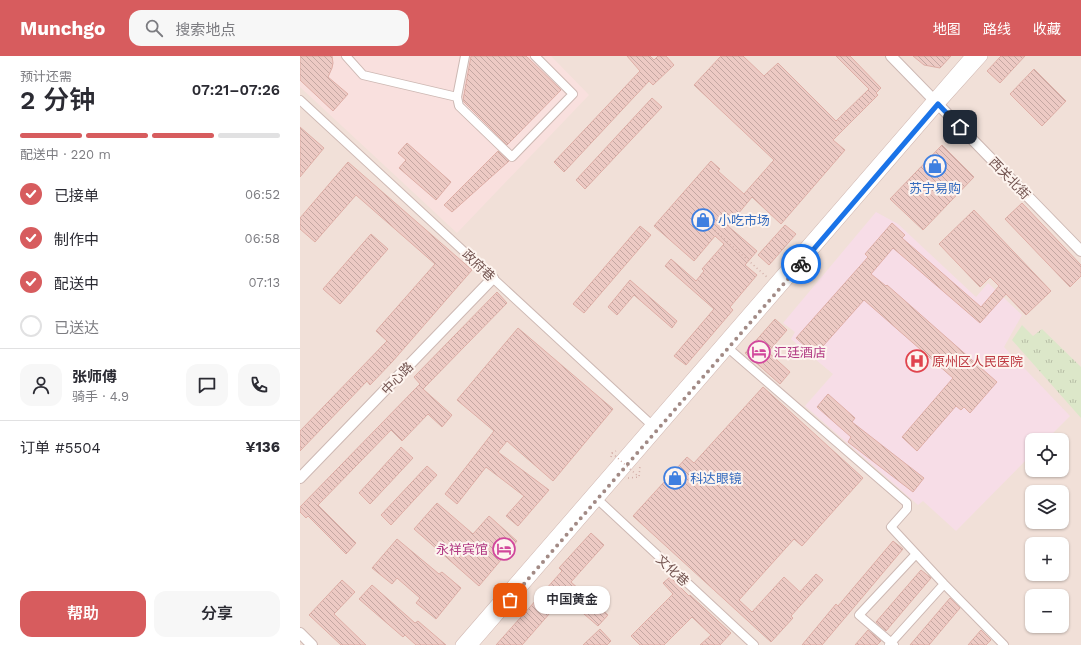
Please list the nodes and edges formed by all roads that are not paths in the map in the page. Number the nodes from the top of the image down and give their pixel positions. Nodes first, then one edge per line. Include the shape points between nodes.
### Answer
1 (346, 56) edge
2 (465, 56) edge
3 (535, 56) edge
4 (890, 56) edge
5 (971, 56) edge
6 (982, 56) edge
7 (457, 97) junction
8 (300, 100) edge
9 (936, 101) junction
10 (1081, 251) edge
11 (493, 278) junction
12 (728, 348) junction
13 (654, 428) junction
14 (300, 478) edge
15 (595, 497) junction
16 (916, 554) junction
17 (944, 584) junction
18 (300, 633) edge
19 (891, 644) edge
20 (312, 645) edge
21 (461, 645) edge
22 (472, 645) edge
23 (754, 645) edge
24 (1004, 645) edge

1 - 7 street via 363,75
2 - 7 street
3 - 7 street via 573,94 512,157 459,106
4 - 9 street, 西关北街
5 - 9 main road
6 - 9 main road
8 - 11 street, 政府巷
9 - 10 street, 西关北街
9 - 12 main road
9 - 13 main road via 774,284
11 - 13 street, 政府巷
11 - 14 street, 中心路
12 - 13 main road
12 - 16 street via 907,503 907,509 891,527
13 - 15 main road
15 - 21 main road
15 - 22 main road
15 - 23 street, 文化巷
16 - 17 street
16 - 19 street via 858,615
17 - 19 street
17 - 24 street
18 - 20 street

